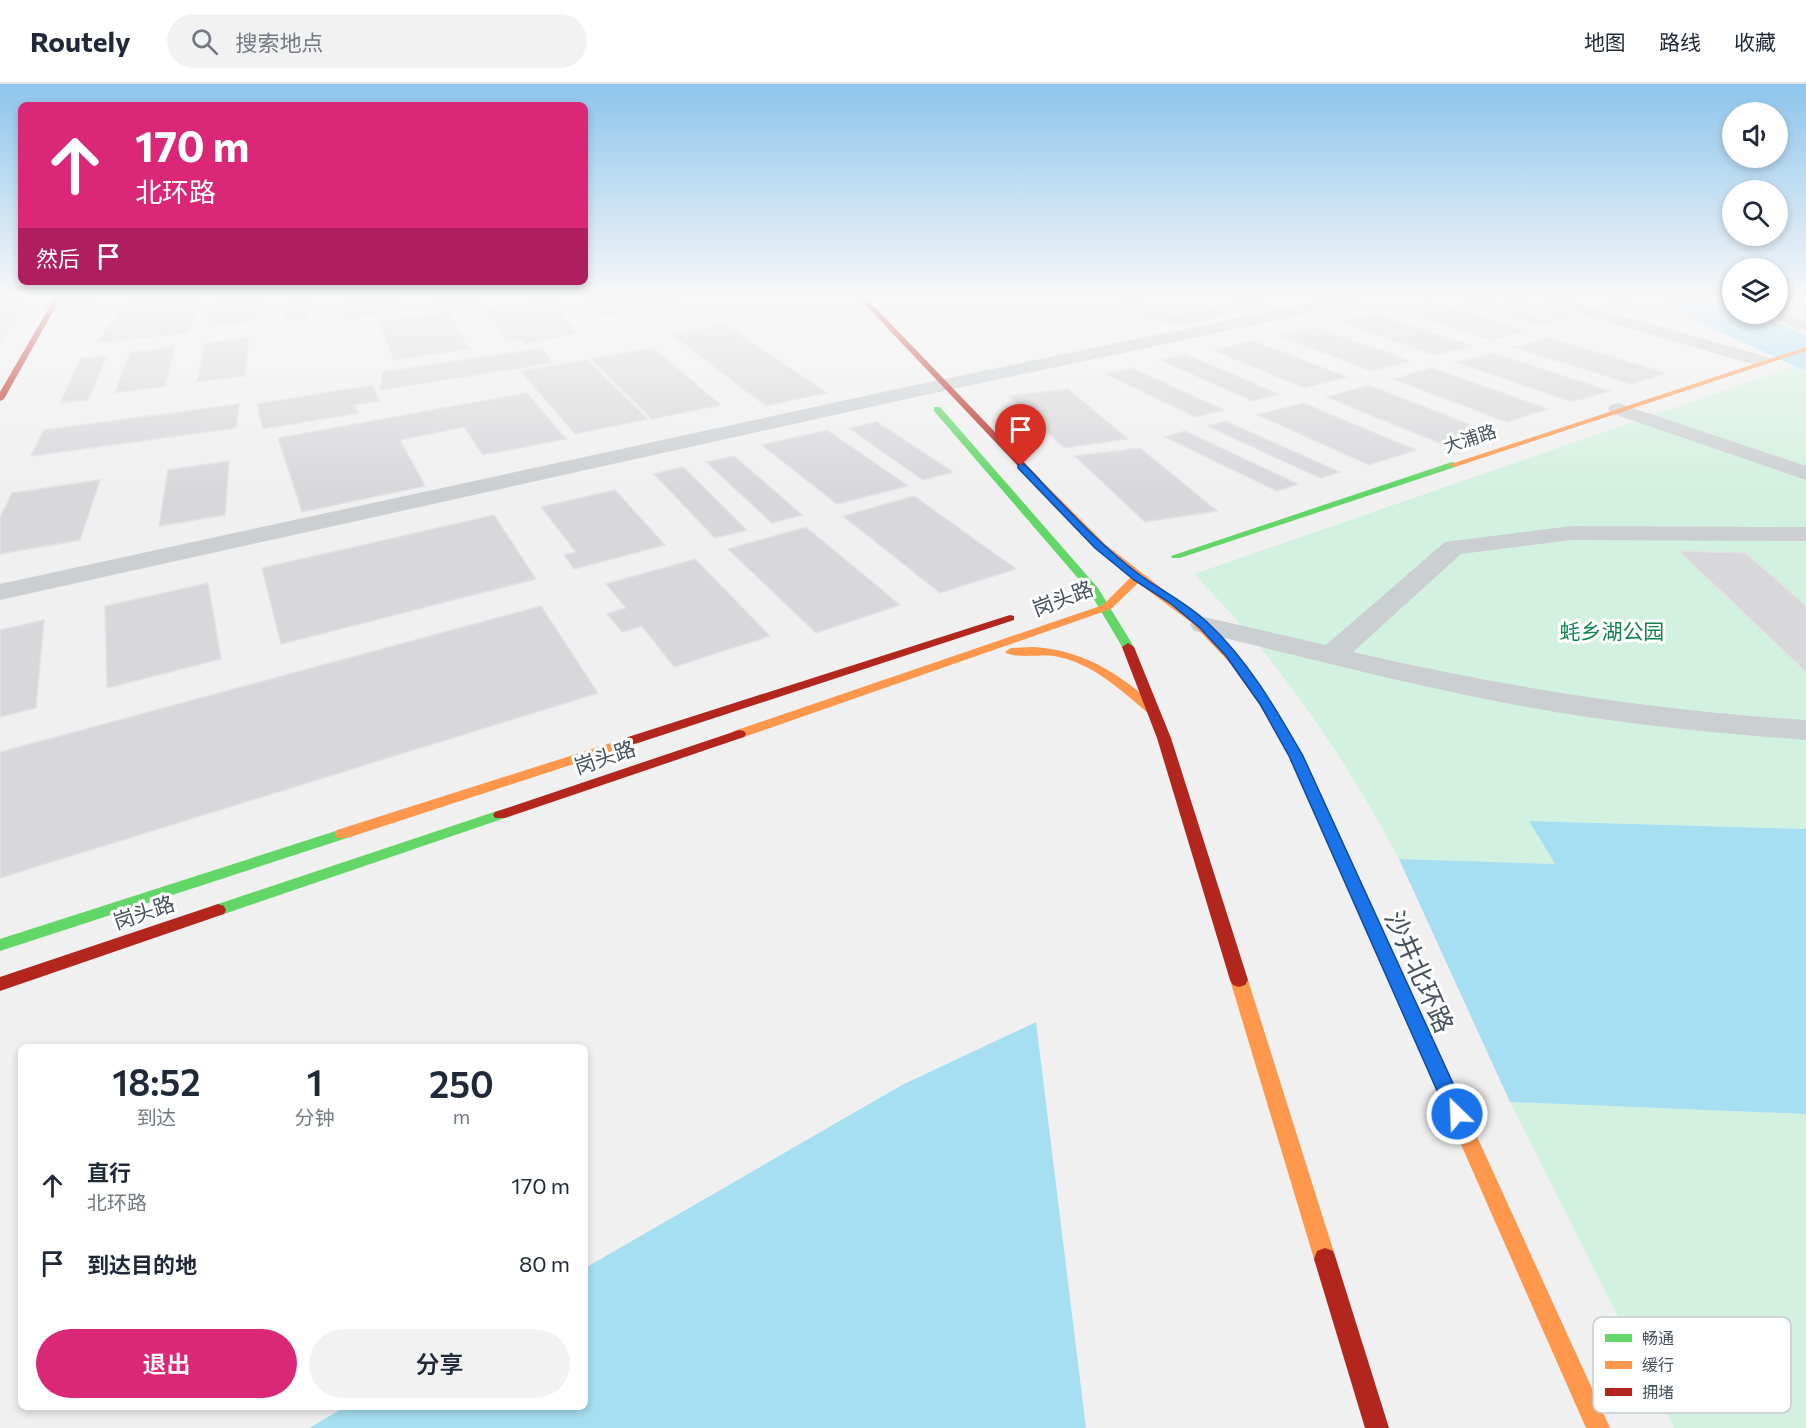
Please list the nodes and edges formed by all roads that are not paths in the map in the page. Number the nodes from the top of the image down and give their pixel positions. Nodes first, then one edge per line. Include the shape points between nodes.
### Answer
1 (21, 362) edge
2 (923, 362) edge
3 (1055, 362) edge
4 (1761, 362) edge
5 (913, 382) junction
6 (945, 385) junction
7 (0, 399) edge
8 (1618, 409) junction
9 (1806, 473) edge
10 (1806, 534) edge
11 (1176, 556) dead end
12 (1137, 578) junction
13 (0, 592) edge
14 (1088, 592) junction
15 (1107, 607) junction
16 (1026, 613) dead end
17 (1204, 625) junction
18 (1332, 655) junction
19 (953, 662) junction
20 (1153, 710) junction
21 (1806, 730) edge
22 (0, 945) edge
23 (0, 984) edge
24 (1377, 1428) edge
25 (1598, 1428) edge

1 - 7 street
2 - 6 street, 沙井北环路
3 - 6 street
4 - 8 street, 大浦路
5 - 6 street
5 - 13 street
5 - 14 street via 1035,519
6 - 12 street, 沙井北环路 via 1067,514
8 - 9 street
8 - 11 street, 大浦路
10 - 18 street via 1571,532 1454,547
12 - 14 street, 岗头路
12 - 15 street, 岗头路
12 - 17 street, 沙井北环路 via 1174,600
14 - 15 street
15 - 19 street, 岗头路
15 - 20 street
16 - 22 street, 岗头路
17 - 18 street
17 - 25 street, 沙井北环路 via 1266,703 1296,756
18 - 21 street via 1460,685 1598,709
19 - 20 street via 1023,650 1052,650 1082,657
19 - 23 street, 岗头路
20 - 24 street

